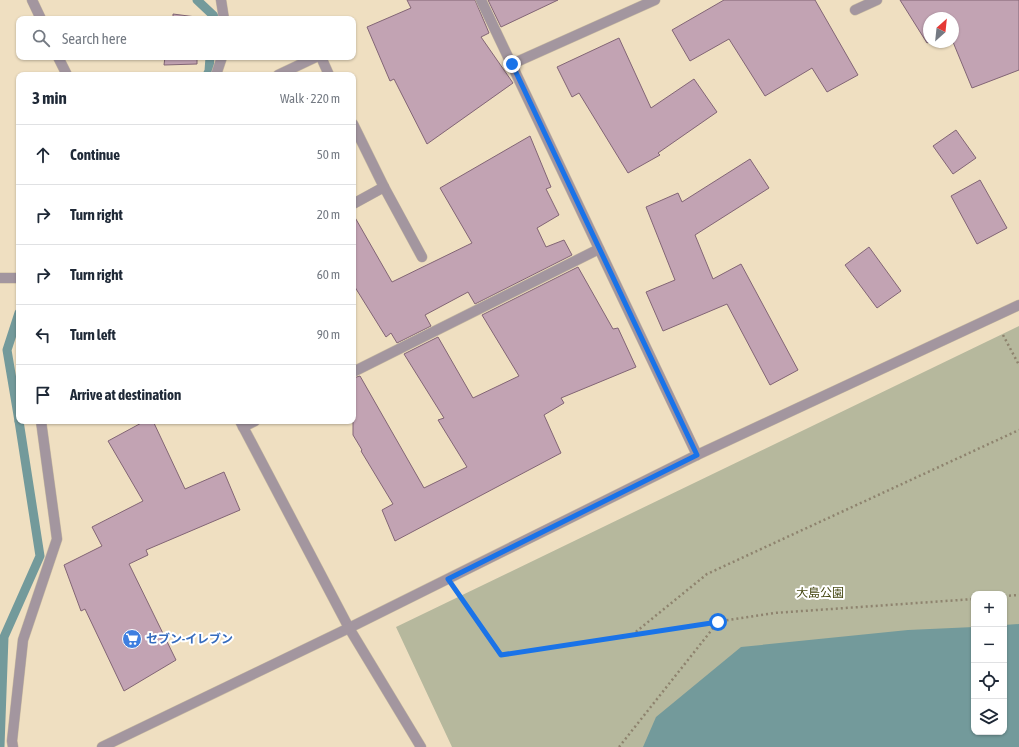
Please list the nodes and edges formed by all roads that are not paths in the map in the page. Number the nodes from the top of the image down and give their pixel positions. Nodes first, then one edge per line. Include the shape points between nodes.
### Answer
1 (32, 0) edge
2 (221, 0) edge
3 (481, 0) edge
4 (655, 0) edge
5 (876, 0) edge
6 (855, 10) dead end
7 (40, 16) edge
8 (224, 16) edge
9 (60, 60) edge
10 (221, 60) edge
11 (310, 60) edge
12 (322, 60) edge
13 (512, 64) junction
14 (66, 72) edge
15 (217, 72) edge
16 (284, 72) edge
17 (328, 72) edge
18 (356, 130) edge
19 (384, 187) junction
20 (356, 202) edge
21 (599, 249) junction
22 (422, 257) dead end
23 (0, 278) edge
24 (16, 278) edge
25 (1019, 305) edge
26 (356, 370) edge
27 (41, 424) edge
28 (241, 424) edge
29 (697, 455) junction
30 (350, 628) junction
31 (13, 747) edge
32 (102, 747) edge
33 (421, 747) edge

1 - 7 street
2 - 8 street
3 - 13 street
4 - 13 street
5 - 6 street
9 - 14 street
10 - 15 street
11 - 16 street
12 - 17 street
13 - 21 street
18 - 19 street
19 - 20 street
19 - 22 street
21 - 26 street
21 - 29 street
23 - 24 street
25 - 29 street
27 - 31 street via 57,539 23,640
28 - 30 street
29 - 30 street
30 - 32 street
30 - 33 street

